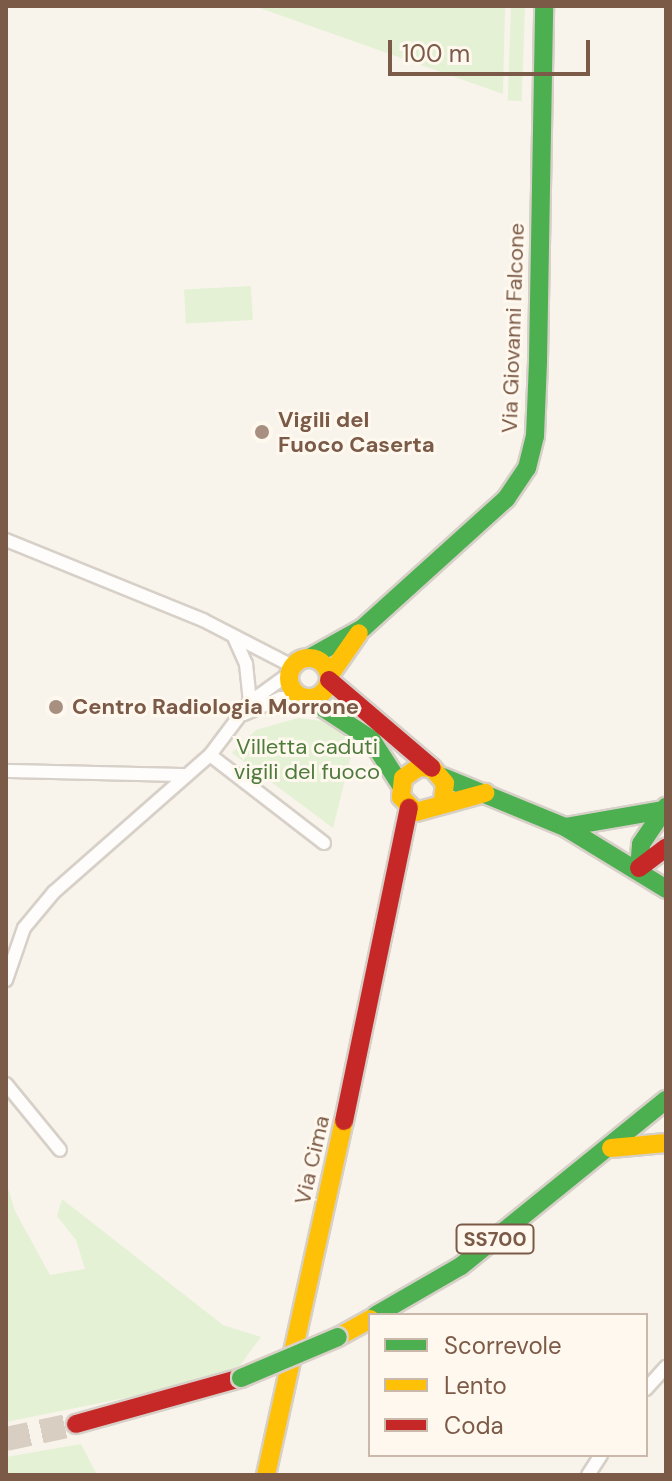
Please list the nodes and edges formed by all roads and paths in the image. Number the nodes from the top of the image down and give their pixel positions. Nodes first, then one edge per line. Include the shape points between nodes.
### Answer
1 (544, 6) edge
2 (6, 540) edge
3 (363, 628) junction
4 (234, 637) junction
5 (297, 666) junction
6 (329, 678) junction
7 (306, 698) junction
8 (247, 708) junction
9 (210, 755) junction
10 (6, 771) edge
11 (437, 773) junction
12 (186, 775) junction
13 (400, 784) junction
14 (487, 793) junction
15 (438, 806) junction
16 (409, 808) junction
17 (664, 808) edge
18 (565, 827) junction
19 (324, 843) dead end
20 (666, 848) edge
21 (403, 855) junction
22 (639, 868) junction
23 (666, 889) edge
24 (6, 980) edge
25 (6, 1084) edge
26 (666, 1100) edge
27 (666, 1143) edge
28 (60, 1150) dead end
29 (605, 1150) junction
30 (379, 1313) edge
31 (368, 1320) edge
32 (666, 1367) edge
33 (648, 1387) edge
34 (76, 1424) tunnel mouth
35 (600, 1457) edge
36 (266, 1475) edge
37 (588, 1475) edge

1 - 3 main road, Via Giovanni Falcone via 538,360 535,436 527,468 506,499
2 - 4 street
3 - 5 main road, Via Giovanni Falcone
3 - 6 main road, Via Giovanni Falcone
4 - 5 street
4 - 8 street via 246,664
5 - 6 main road via 320,661
5 - 7 main road via 290,686
5 - 8 street
6 - 7 main road via 323,692
6 - 11 main road
7 - 8 street via 281,698
7 - 13 main road via 371,739
8 - 9 street
9 - 12 street
9 - 19 street
10 - 12 street
11 - 13 main road via 412,769
11 - 14 main road
11 - 15 main road
12 - 24 street via 54,892 24,928
13 - 16 main road
14 - 15 main road
14 - 18 main road
15 - 16 main road
15 - 21 main road, Via Cima
16 - 21 main road, Via Cima
17 - 18 main road
17 - 22 main road via 641,844
18 - 22 main road
20 - 22 main road
21 - 36 main road, Via Cima
22 - 23 main road
25 - 28 street
26 - 29 main road, SS700
27 - 29 main road
29 - 30 main road, SS700 via 461,1266
31 - 34 main road, bridge via 241,1378
32 - 33 street
35 - 37 street

